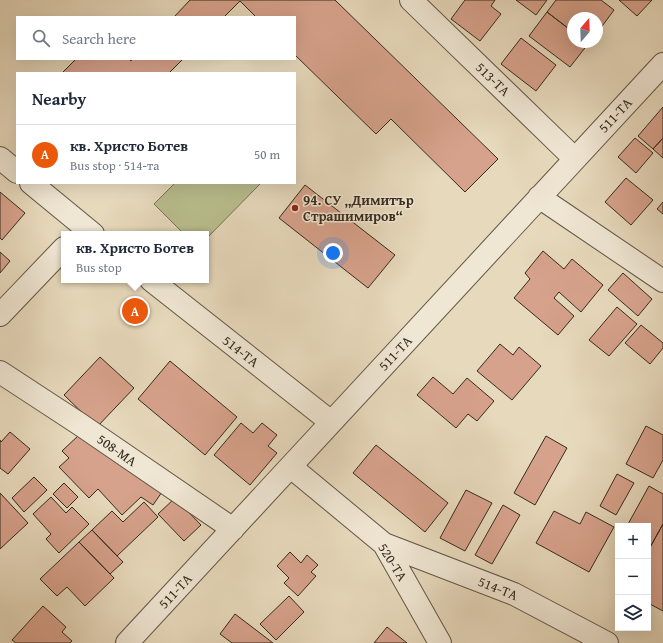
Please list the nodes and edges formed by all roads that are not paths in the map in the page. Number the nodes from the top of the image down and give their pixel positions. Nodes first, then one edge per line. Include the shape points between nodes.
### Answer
1 (411, 0) edge
2 (663, 64) edge
3 (0, 158) edge
4 (575, 159) junction
5 (16, 171) edge
6 (32, 184) edge
7 (539, 197) junction
8 (84, 231) edge
9 (61, 251) edge
10 (663, 281) edge
11 (155, 283) edge
12 (0, 316) edge
13 (0, 372) edge
14 (331, 422) junction
15 (291, 467) junction
16 (232, 529) junction
17 (384, 544) junction
18 (128, 643) edge
19 (440, 643) edge
20 (607, 643) edge

1 - 4 street, 513-ТА
2 - 4 street, 511-ТА
3 - 5 street
4 - 7 street, 511-ТА
6 - 8 street
7 - 10 street
7 - 14 street, 511-ТА
9 - 12 street
11 - 14 street, 514-ТА
13 - 16 street, 508-МА
14 - 15 street, 511-ТА
15 - 16 street, 511-ТА
15 - 17 street, 520-ТА
16 - 18 street, 511-ТА
17 - 19 street, 520-ТА
17 - 20 street, 514-ТА via 514,594

